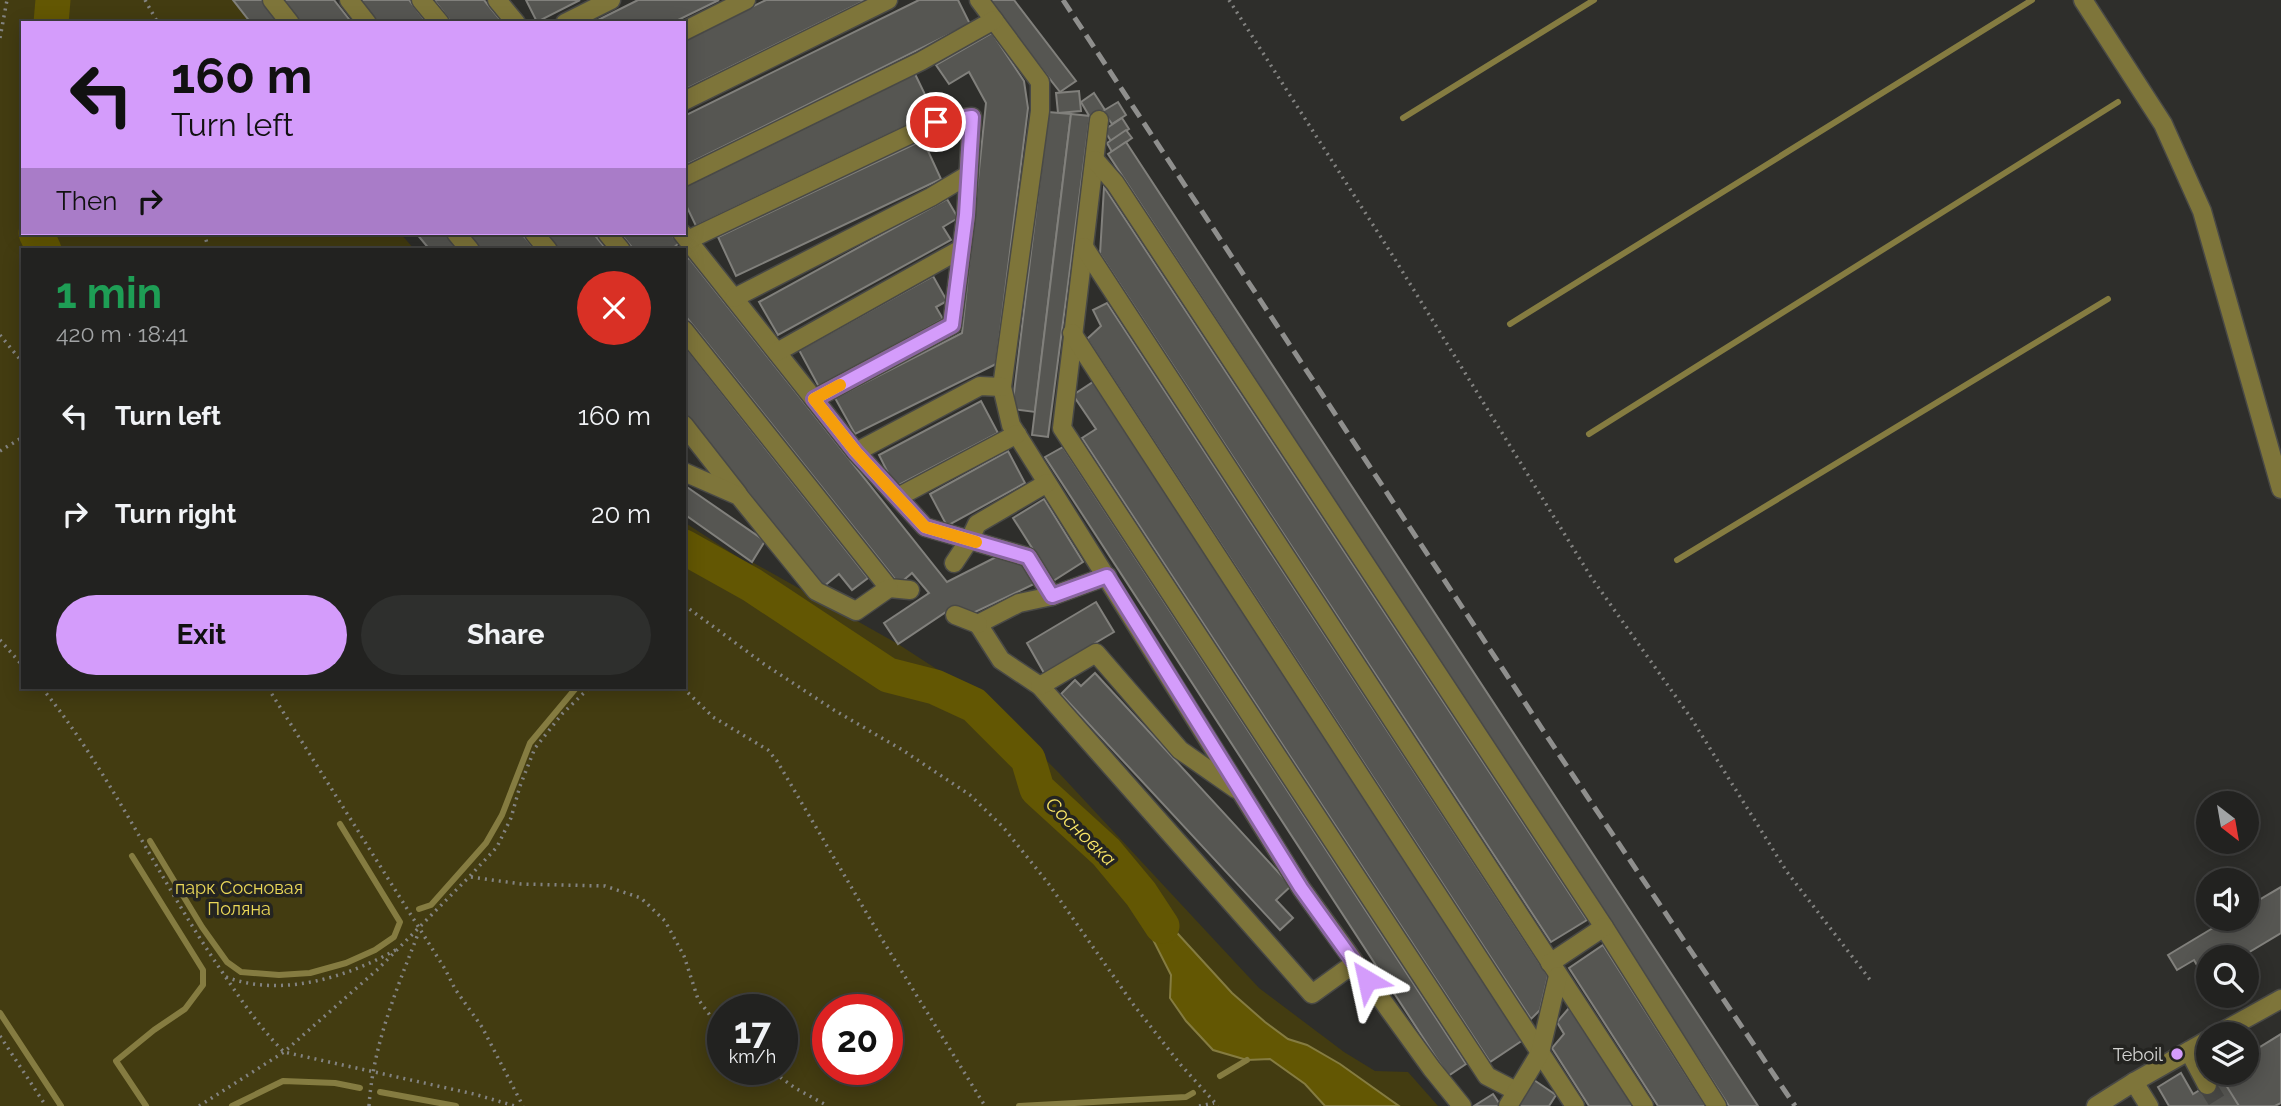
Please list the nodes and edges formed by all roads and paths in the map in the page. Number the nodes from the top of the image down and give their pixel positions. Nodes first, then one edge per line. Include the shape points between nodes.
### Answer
1 (7, 0) edge
2 (145, 0) edge
3 (272, 0) edge
4 (349, 0) edge
5 (421, 0) edge
6 (498, 0) edge
7 (611, 0) edge
8 (746, 0) edge
9 (888, 0) edge
10 (979, 0) edge
11 (1229, 0) edge
12 (2082, 0) edge
13 (994, 20) junction
14 (157, 21) edge
15 (288, 21) edge
16 (365, 21) edge
17 (438, 21) edge
18 (514, 21) edge
19 (569, 21) edge
20 (686, 30) edge
21 (0, 38) edge
22 (686, 100) edge
23 (1099, 120) dead end
24 (1095, 160) junction
25 (968, 175) junction
26 (686, 176) edge
27 (686, 242) edge
28 (1084, 247) junction
29 (961, 249) junction
30 (734, 298) junction
31 (686, 333) edge
32 (1072, 333) junction
33 (0, 335) edge
34 (777, 352) junction
35 (21, 361) edge
36 (1002, 387) junction
37 (814, 399) junction
38 (686, 428) edge
39 (1017, 434) junction
40 (21, 438) edge
41 (0, 451) edge
42 (856, 452) junction
43 (686, 473) edge
44 (1047, 483) junction
45 (2281, 489) edge
46 (739, 496) junction
47 (898, 497) junction
48 (970, 540) junction
49 (954, 563) dead end
50 (1107, 576) junction
51 (889, 589) junction
52 (910, 590) dead end
53 (1052, 596) junction
54 (686, 606) edge
55 (955, 615) dead end
56 (978, 624) junction
57 (0, 640) edge
58 (21, 664) edge
59 (1040, 686) junction
60 (44, 689) edge
61 (269, 689) edge
62 (588, 689) edge
63 (684, 689) edge
64 (1241, 793) junction
65 (470, 877) junction
66 (1604, 927) junction
67 (419, 930) junction
68 (404, 945) junction
69 (1355, 963) junction
70 (1554, 969) junction
71 (225, 977) junction
72 (1871, 981) dead end
73 (2281, 999) edge
74 (707, 1011) edge
75 (2240, 1022) edge
76 (0, 1036) edge
77 (2196, 1047) edge
78 (2189, 1051) junction
79 (284, 1052) junction
80 (1541, 1053) junction
81 (2196, 1064) edge
82 (371, 1072) junction
83 (2134, 1082) junction
84 (791, 1085) edge
85 (1512, 1098) edge
86 (1216, 1105) edge
87 (46, 1106) edge
88 (198, 1106) edge
89 (369, 1106) edge
90 (515, 1106) edge
91 (523, 1106) edge
92 (828, 1106) edge
93 (985, 1106) edge
94 (1199, 1106) edge
95 (1462, 1106) edge
96 (1576, 1106) edge
97 (1644, 1106) edge
98 (1717, 1106) edge
99 (2096, 1106) edge
100 (2149, 1106) edge

1 - 21 path
2 - 14 path
3 - 15 lane
4 - 16 lane
5 - 17 lane
6 - 18 lane
7 - 19 lane
8 - 20 lane
9 - 22 lane
10 - 13 lane
11 - 72 path via 1591,577 1691,718 1787,873
12 - 45 lane via 2163,124 2202,211
13 - 26 lane via 921,61
13 - 36 lane via 1040,82 1040,111
23 - 24 lane
24 - 28 lane
24 - 66 lane
25 - 27 lane via 972,117 936,122
25 - 29 lane
25 - 30 lane
27 - 30 lane
28 - 32 lane
28 - 70 lane
29 - 34 lane
29 - 37 lane via 952,325
30 - 34 lane
31 - 51 lane
32 - 80 lane
32 - 85 lane via 1062,428 1487,1076
33 - 35 path
34 - 37 lane
36 - 39 lane
36 - 42 lane via 980,386
37 - 42 lane
38 - 46 lane
39 - 44 lane
39 - 47 lane
40 - 41 path
42 - 47 lane
43 - 46 lane
44 - 48 lane via 977,524
44 - 50 lane
46 - 51 lane via 816,592 856,611
47 - 48 lane via 925,527
48 - 49 lane
48 - 53 lane via 1028,557
50 - 53 lane
50 - 64 lane
51 - 52 lane
53 - 56 lane via 1019,603
54 - 86 path via 834,710 970,794 1048,883 1133,1004
55 - 56 lane
56 - 59 lane via 1001,660
57 - 58 path
59 - 64 lane via 1096,653 1180,750
59 - 69 lane via 1312,994
60 - 71 path via 99,767
61 - 67 path
62 - 65 path via 535,748 512,818 497,847
63 - 93 path via 713,717 768,750 777,761
64 - 69 lane
65 - 67 path
65 - 74 path via 521,884 605,886 641,898 665,921
66 - 70 lane
66 - 98 lane
67 - 68 path
67 - 82 path
67 - 91 path via 482,1027
68 - 71 path via 313,982 244,984
68 - 79 path
69 - 95 lane
70 - 80 lane
70 - 97 lane
71 - 79 path via 263,1031
73 - 75 lane
76 - 87 path
77 - 78 lane
78 - 81 lane
78 - 83 lane
79 - 82 path
79 - 88 path
80 - 85 lane
80 - 96 lane
82 - 89 path
82 - 90 path
83 - 99 lane
83 - 100 lane
84 - 92 path
86 - 94 path

